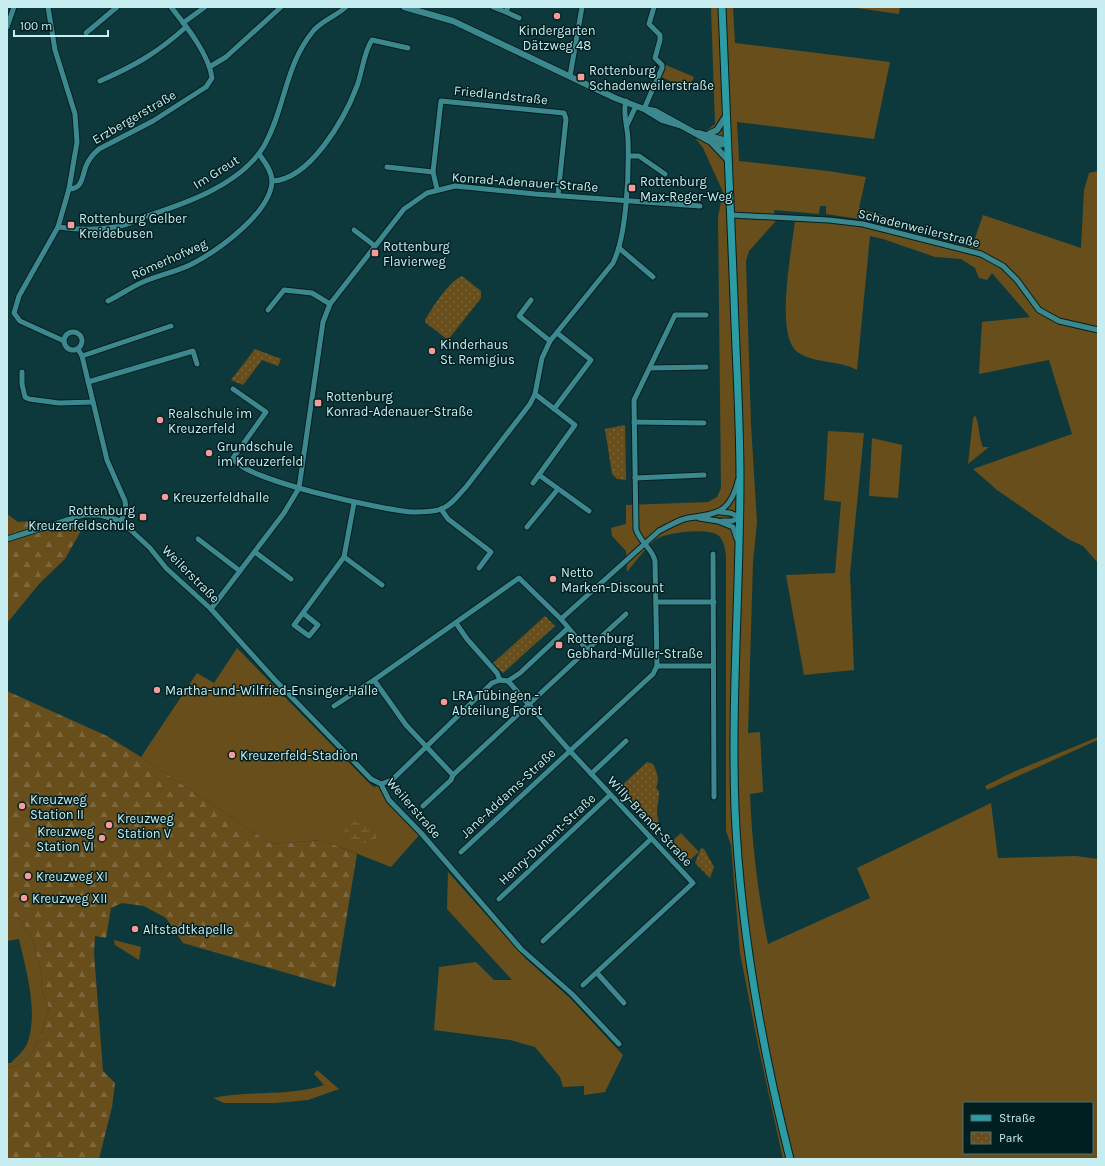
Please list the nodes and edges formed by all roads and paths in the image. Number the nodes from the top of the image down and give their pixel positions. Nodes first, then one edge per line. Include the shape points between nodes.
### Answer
1 (14, 7) edge
2 (48, 7) edge
3 (117, 7) edge
4 (171, 7) edge
5 (205, 7) edge
6 (281, 7) edge
7 (346, 7) edge
8 (404, 7) edge
9 (494, 7) edge
10 (582, 7) edge
11 (654, 7) edge
12 (722, 7) edge
13 (507, 10) edge
14 (518, 18) dead end
15 (185, 25) junction
16 (7, 27) edge
17 (86, 33) dead end
18 (408, 48) dead end
19 (211, 66) junction
20 (570, 76) junction
21 (100, 81) dead end
22 (626, 101) junction
23 (636, 106) junction
24 (644, 109) junction
25 (726, 116) junction
26 (627, 125) junction
27 (696, 133) junction
28 (707, 135) junction
29 (711, 142) junction
30 (727, 142) junction
31 (259, 154) junction
32 (629, 156) junction
33 (728, 160) junction
34 (387, 167) dead end
35 (433, 172) junction
36 (665, 174) dead end
37 (272, 181) junction
38 (69, 189) junction
39 (437, 189) junction
40 (558, 195) junction
41 (625, 199) junction
42 (700, 206) dead end
43 (731, 216) junction
44 (57, 229) junction
45 (354, 230) dead end
46 (375, 246) junction
47 (619, 248) junction
48 (653, 277) dead end
49 (531, 300) dead end
50 (108, 301) dead end
51 (330, 304) junction
52 (268, 310) dead end
53 (706, 315) dead end
54 (171, 326) dead end
55 (1098, 330) edge
56 (557, 333) junction
57 (64, 341) junction
58 (550, 341) junction
59 (78, 349) junction
60 (82, 356) junction
61 (198, 364) dead end
62 (706, 367) dead end
63 (650, 368) junction
64 (22, 372) dead end
65 (88, 382) junction
66 (233, 389) dead end
67 (535, 394) junction
68 (92, 402) junction
69 (554, 408) junction
70 (634, 422) junction
71 (704, 423) dead end
72 (539, 475) junction
73 (740, 475) junction
74 (704, 476) dead end
75 (635, 478) junction
76 (533, 483) dead end
77 (299, 488) junction
78 (558, 489) junction
79 (354, 503) junction
80 (442, 510) junction
81 (589, 511) dead end
82 (720, 512) junction
83 (740, 517) junction
84 (696, 518) junction
85 (121, 521) junction
86 (718, 521) junction
87 (527, 527) dead end
88 (7, 539) edge
89 (198, 539) dead end
90 (644, 544) junction
91 (739, 549) junction
92 (255, 552) junction
93 (713, 554) dead end
94 (344, 557) junction
95 (479, 568) dead end
96 (240, 571) junction
97 (291, 579) dead end
98 (382, 585) dead end
99 (656, 602) junction
100 (714, 602) junction
101 (211, 609) junction
102 (303, 613) junction
103 (626, 614) dead end
104 (561, 619) junction
105 (456, 623) junction
106 (568, 628) junction
107 (587, 650) junction
108 (657, 666) junction
109 (713, 666) junction
110 (374, 680) junction
111 (500, 680) junction
112 (508, 681) junction
113 (528, 704) junction
114 (334, 706) dead end
115 (626, 741) dead end
116 (426, 747) junction
117 (570, 751) junction
118 (591, 774) junction
119 (453, 775) junction
120 (381, 784) junction
121 (610, 795) junction
122 (714, 797) dead end
123 (423, 806) dead end
124 (651, 839) junction
125 (461, 852) dead end
126 (499, 899) dead end
127 (543, 941) dead end
128 (597, 973) junction
129 (583, 985) dead end
130 (624, 1003) dead end
131 (619, 1044) dead end
132 (790, 1159) edge

1 - 16 street
2 - 38 street via 55,50 76,122 77,142
3 - 17 street
4 - 15 street
5 - 15 street
6 - 19 street via 226,57
7 - 31 street, Im Greut via 315,29 301,47 290,70 276,118
8 - 20 street via 453,21
9 - 13 street
10 - 20 street
11 - 24 street via 650,24 660,35 655,58 662,68
12 - 25 main road
13 - 14 street
15 - 19 street
15 - 21 street via 166,46 141,62
18 - 37 street via 372,40 354,93 326,143 318,154 285,179
19 - 38 street, Erzbergerstraße via 212,78 206,87 153,121 99,149 87,164 77,188
20 - 22 street
22 - 23 street
22 - 26 street via 624,107
23 - 24 street
23 - 26 street
24 - 27 street via 662,120
25 - 28 street via 717,130
25 - 30 main road
26 - 32 street
27 - 28 street
27 - 29 street
28 - 30 street
29 - 30 street via 718,145
29 - 33 street
30 - 33 main road
31 - 37 street
31 - 44 street, Im Greut via 234,176 214,189 127,224 84,230
32 - 36 street via 639,156
32 - 41 street
33 - 43 main road
34 - 35 street
35 - 39 street, Friedlandstraße
35 - 40 street, Friedlandstraße via 442,101 559,112 564,113 566,120
37 - 50 street, Römerhofweg via 269,192 249,222 218,249 191,264 142,282
38 - 44 street
39 - 40 street, Konrad-Adenauer-Straße via 471,186
39 - 46 street, Konrad-Adenauer-Straße via 404,209
40 - 41 street, Konrad-Adenauer-Straße
41 - 42 street, Konrad-Adenauer-Straße
41 - 47 street
43 - 55 street, Schadenweilerstraße via 863,224 980,254 1003,266 1039,310 1059,320
43 - 73 main road
44 - 57 street via 18,296 14,313 20,321
45 - 46 street
46 - 51 street, Konrad-Adenauer-Straße
47 - 48 street
47 - 56 street via 613,263
49 - 58 street via 519,316
51 - 52 street via 312,293 284,290
51 - 77 street, Konrad-Adenauer-Straße via 323,322
53 - 63 street via 675,315
54 - 60 street
56 - 58 street
56 - 69 street via 591,360
57 - 59 street via 68,349
57 - 59 street via 72,331 80,334 82,342
58 - 67 street via 542,358
59 - 60 street
60 - 65 street
61 - 65 street via 193,350
62 - 63 street
63 - 70 street via 634,400
64 - 68 street via 25,397 29,399 59,403
65 - 68 street
66 - 77 street via 266,412 233,460 249,471
67 - 69 street
67 - 80 street via 466,487
68 - 85 street via 106,460 125,500 126,509
69 - 72 street via 575,425
70 - 71 street
70 - 75 street
72 - 76 street
72 - 78 street
73 - 82 street via 732,500
73 - 83 main road
74 - 75 street
75 - 90 street via 636,529
77 - 79 street
77 - 92 street, Konrad-Adenauer-Straße
78 - 81 street
78 - 87 street
79 - 80 street via 411,512
79 - 94 street
80 - 95 street via 448,519 491,552
82 - 83 street
82 - 84 street
83 - 86 street via 732,521
83 - 91 main road
84 - 86 street
84 - 90 street via 670,525
85 - 88 street, Weilerstraße via 100,514 83,514
85 - 101 street, Weilerstraße via 150,548 166,568
86 - 91 street via 732,527 736,532
89 - 96 street
90 - 99 street via 654,556
90 - 104 street
91 - 132 main road via 734,734 735,809 740,879 752,983 774,1098
92 - 96 street, Konrad-Adenauer-Straße
92 - 97 street
93 - 100 street
94 - 98 street
94 - 102 street
96 - 101 street, Konrad-Adenauer-Straße
99 - 100 street
99 - 108 street
100 - 109 street
101 - 120 street, Weilerstraße via 318,726 371,779
102 - 102 street via 318,625 309,636 294,625
103 - 107 street
104 - 105 street via 519,578
104 - 106 street
105 - 110 street
105 - 111 street
106 - 107 street
106 - 112 street
107 - 113 street
108 - 109 street
108 - 117 street, Jane-Addams-Straße via 653,674
109 - 122 street
110 - 114 street
110 - 116 street via 406,725
111 - 112 street
111 - 116 street via 492,683
112 - 113 street, Willy-Brandt-Straße
113 - 117 street, Willy-Brandt-Straße
113 - 119 street
115 - 118 street, Willy-Brandt-Straße
116 - 119 street
116 - 120 street via 392,780
117 - 118 street, Willy-Brandt-Straße
117 - 125 street, Jane-Addams-Straße
118 - 121 street, Willy-Brandt-Straße
119 - 123 street via 451,780
120 - 131 street, Weilerstraße via 389,800 421,833 521,949 572,994
121 - 124 street, Willy-Brandt-Straße
121 - 126 street, Henry-Dunant-Straße
124 - 127 street
124 - 128 street, Willy-Brandt-Straße via 693,883
128 - 129 street
128 - 130 street

